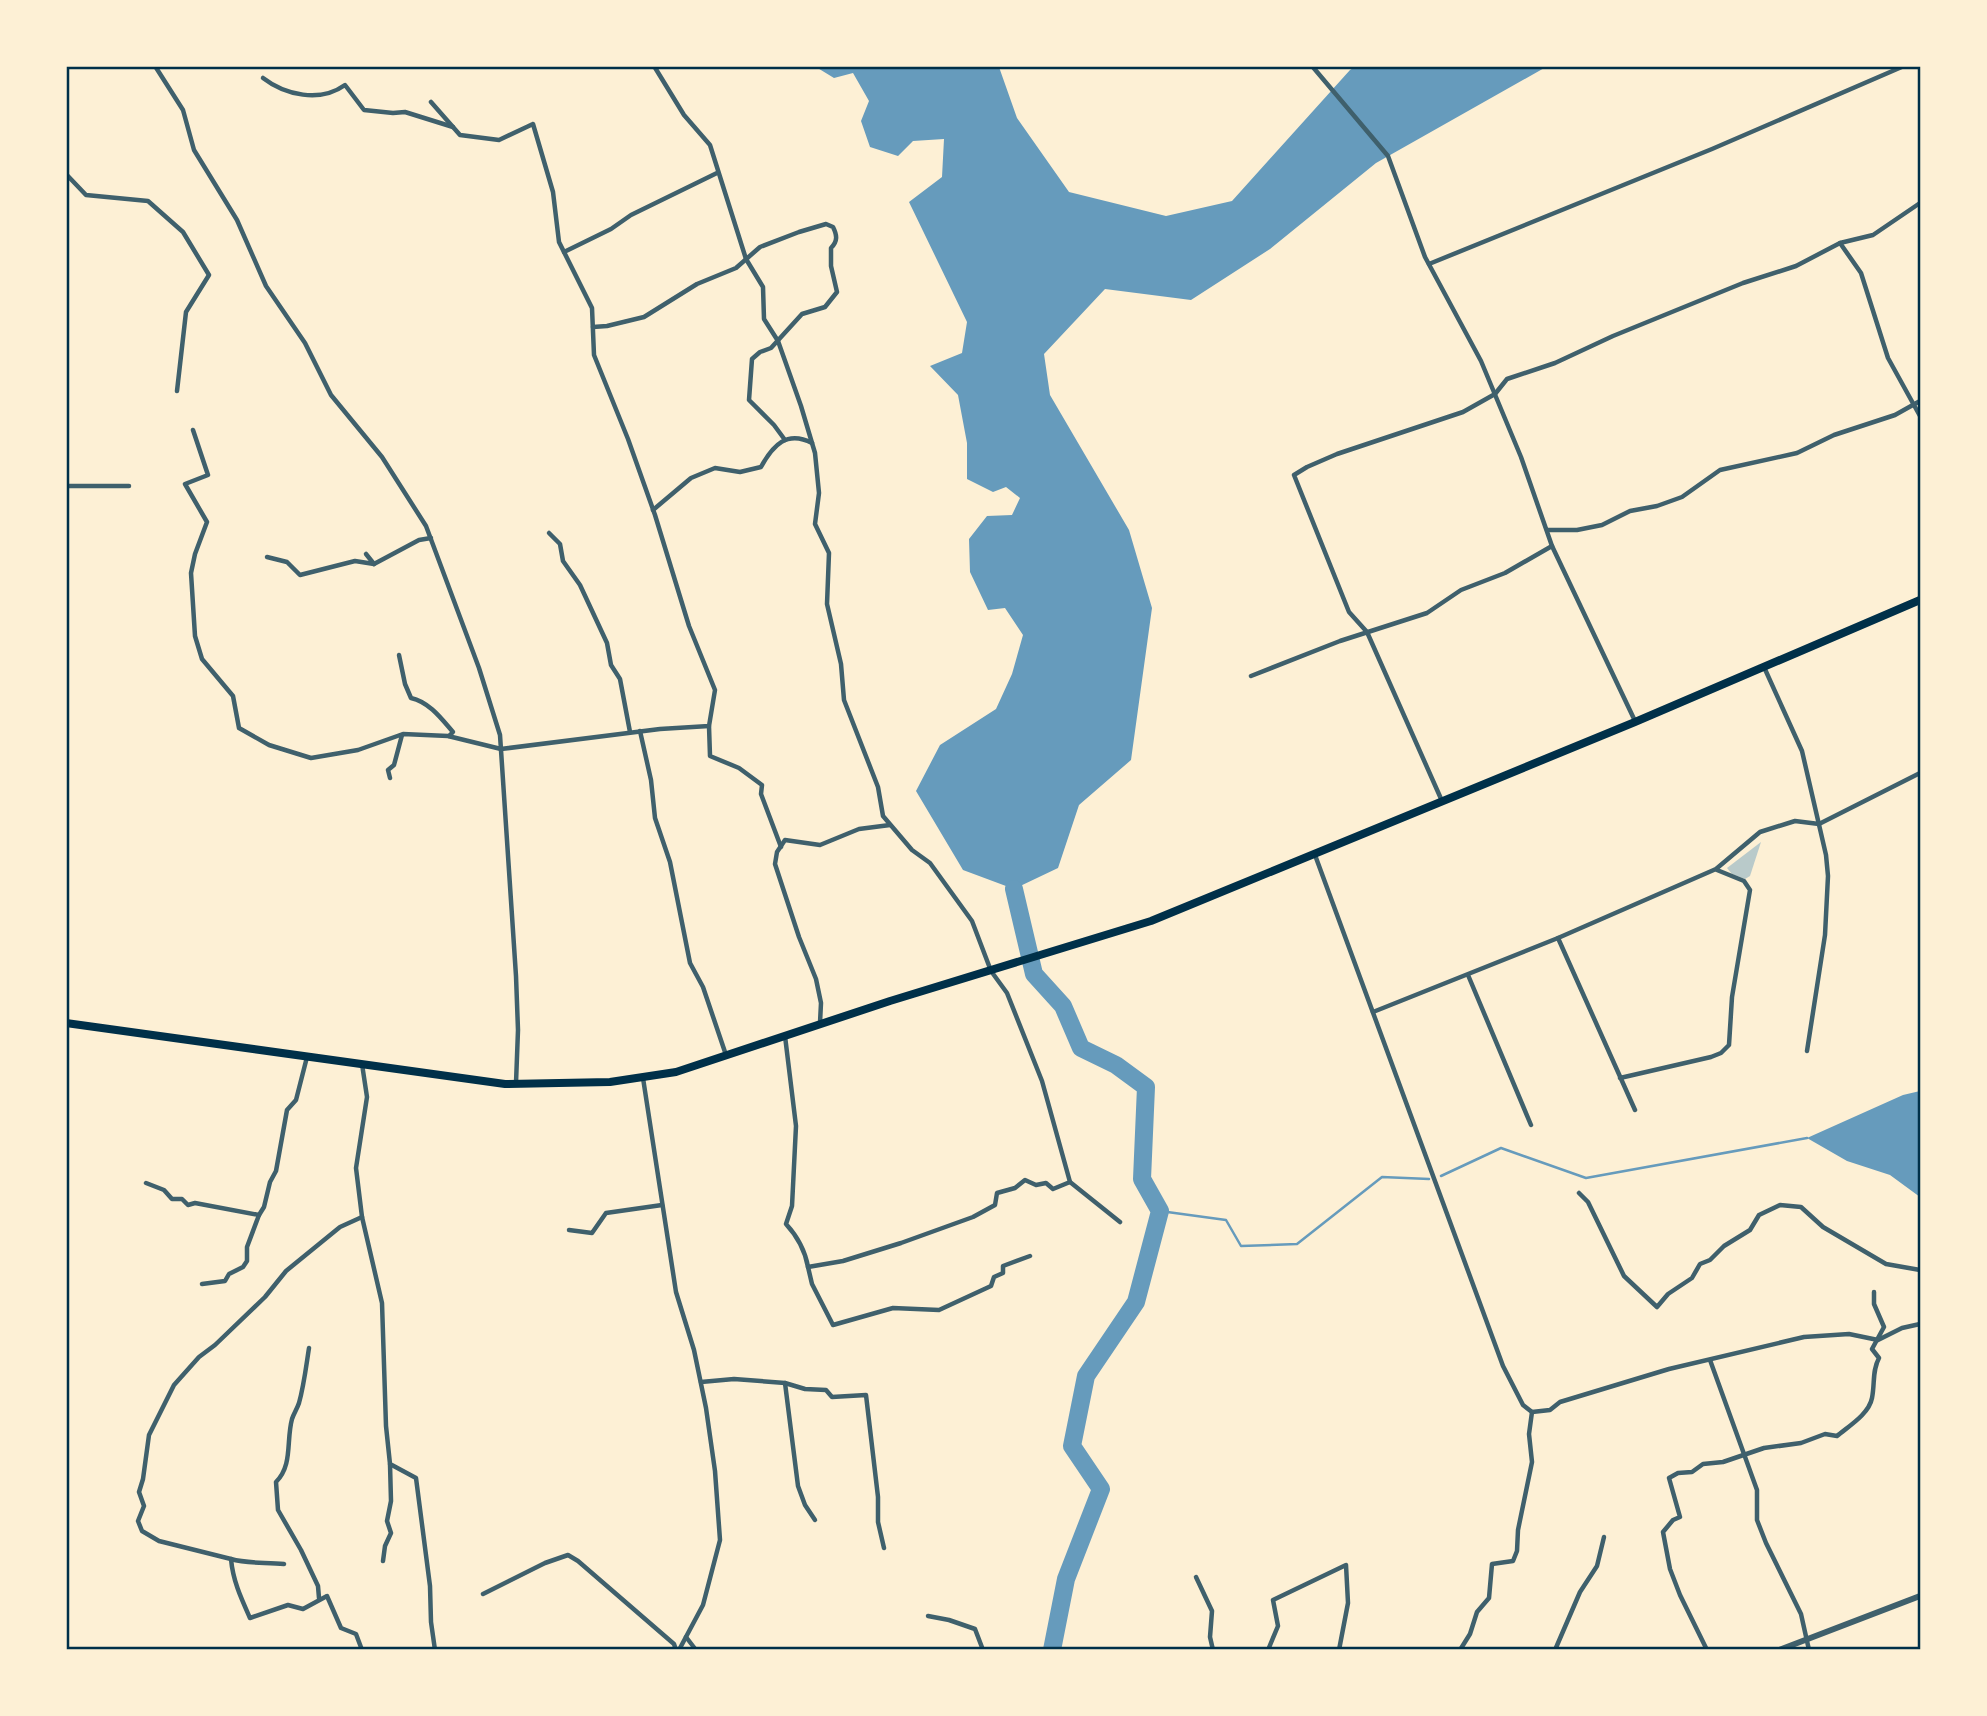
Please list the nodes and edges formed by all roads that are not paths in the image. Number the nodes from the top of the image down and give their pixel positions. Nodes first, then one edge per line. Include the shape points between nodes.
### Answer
1 (155, 66) edge
2 (654, 66) edge
3 (1312, 66) edge
4 (1904, 66) edge
5 (263, 78) dead end
6 (431, 102) dead end
7 (453, 128) junction
8 (718, 173) junction
9 (66, 174) edge
10 (1920, 203) edge
11 (1840, 243) junction
12 (564, 252) junction
13 (746, 259) junction
14 (1429, 264) junction
15 (593, 327) junction
16 (778, 341) junction
17 (177, 391) dead end
18 (1495, 394) junction
19 (1917, 402) edge
20 (1920, 416) edge
21 (193, 429) dead end
22 (785, 440) junction
23 (812, 443) junction
24 (66, 486) edge
25 (129, 486) dead end
26 (653, 510) junction
27 (1547, 530) junction
28 (549, 533) dead end
29 (431, 538) junction
30 (1552, 546) junction
31 (366, 554) dead end
32 (267, 556) dead end
33 (374, 565) junction
34 (1920, 600) edge
35 (1367, 632) junction
36 (399, 655) dead end
37 (1764, 667) junction
38 (1251, 676) dead end
39 (1635, 722) junction
40 (709, 726) junction
41 (640, 731) junction
42 (630, 732) junction
43 (403, 734) junction
44 (448, 736) junction
45 (501, 749) junction
46 (1920, 773) edge
47 (390, 778) dead end
48 (1442, 802) junction
49 (1819, 824) junction
50 (890, 825) junction
51 (781, 846) junction
52 (1315, 855) junction
53 (1716, 869) junction
54 (1558, 937) junction
55 (991, 971) junction
56 (1468, 975) junction
57 (1373, 1012) junction
58 (66, 1023) edge
59 (820, 1024) junction
60 (785, 1036) junction
61 (1807, 1051) dead end
62 (726, 1055) junction
63 (307, 1056) junction
64 (362, 1064) junction
65 (643, 1077) junction
66 (1620, 1078) junction
67 (516, 1084) junction
68 (1635, 1110) dead end
69 (1531, 1125) dead end
70 (1070, 1182) junction
71 (146, 1183) dead end
72 (1579, 1193) dead end
73 (662, 1205) junction
74 (259, 1215) junction
75 (362, 1217) junction
76 (1120, 1222) dead end
77 (569, 1230) dead end
78 (1030, 1256) dead end
79 (808, 1268) junction
80 (1920, 1270) edge
81 (202, 1284) dead end
82 (1874, 1292) dead end
83 (1920, 1324) edge
84 (1878, 1340) junction
85 (309, 1348) dead end
86 (1710, 1360) junction
87 (701, 1382) junction
88 (785, 1383) junction
89 (1532, 1412) junction
90 (1744, 1455) junction
91 (390, 1464) junction
92 (815, 1520) dead end
93 (1604, 1536) dead end
94 (884, 1548) dead end
95 (231, 1559) junction
96 (383, 1561) dead end
97 (284, 1564) dead end
98 (1196, 1577) dead end
99 (483, 1594) dead end
100 (1920, 1596) edge
101 (320, 1598) junction
102 (928, 1616) dead end
103 (686, 1637) junction
104 (1807, 1639) junction
105 (362, 1650) edge
106 (435, 1650) edge
107 (678, 1650) edge
108 (696, 1650) edge
109 (983, 1650) edge
110 (1213, 1650) edge
111 (1268, 1650) edge
112 (1339, 1650) edge
113 (1460, 1650) edge
114 (1555, 1650) edge
115 (1707, 1650) edge
116 (1779, 1650) edge
117 (1809, 1650) edge

1 - 29 street via 183,110 194,150 237,220 266,286 305,343 331,395 382,457
2 - 8 street via 684,115 710,145
3 - 14 street via 1388,156
4 - 14 street
5 - 7 street via 298,95 325,93 345,85 363,110 405,112
6 - 7 street
7 - 12 street via 460,135 499,140 533,124
8 - 12 street
8 - 13 street
9 - 17 street via 86,195 148,201 183,232 209,275 186,312
10 - 11 street via 1873,235
11 - 18 street via 1796,265 1507,379
11 - 19 street via 1861,274 1888,358
12 - 15 street via 592,308
13 - 15 street via 644,317
13 - 16 street via 763,287 764,318
13 - 16 street via 760,247 826,224 837,235 831,248 837,292 825,307 802,314
14 - 18 street
15 - 26 street via 594,355
16 - 22 street via 752,359 748,394
16 - 23 street
18 - 27 street
18 - 35 street via 1463,412 1337,454 1294,475 1349,612
19 - 20 street
19 - 27 street via 1797,453 1720,470 1682,497 1657,506 1630,511 1602,525
21 - 43 street via 208,475 185,484 207,522 191,573 195,636 202,659 233,696 239,728 269,745 311,758 358,750
22 - 23 street via 802,438
22 - 26 street via 761,467 740,472 715,468 691,478
23 - 50 street via 819,493 815,524 829,552 828,604 844,700
24 - 25 street
26 - 40 street via 689,626 715,690
27 - 30 street
28 - 42 street via 560,544 563,561 580,585 607,643 611,665 620,679
29 - 33 street
29 - 45 street via 479,668
30 - 35 street via 1461,590 1427,613
30 - 39 street
31 - 33 street
32 - 33 street via 287,562 300,575 355,561
34 - 37 main road
35 - 38 street
35 - 48 street
36 - 44 street via 407,692 444,721 453,732
37 - 39 main road
37 - 49 street via 1802,751
39 - 48 main road
40 - 41 street
40 - 51 street via 710,756 739,768 762,785 761,794
41 - 42 street
41 - 62 street via 655,818 670,862 690,963
42 - 45 street
43 - 44 street
43 - 47 street via 394,765 388,770
44 - 45 street
45 - 67 street via 518,1030
46 - 49 street
48 - 52 main road
49 - 53 street via 1795,821 1760,832
49 - 61 street via 1828,876 1825,935
50 - 51 street via 859,829 820,845 785,840
50 - 55 street via 930,863 972,921
51 - 59 street via 775,864 817,979
52 - 55 main road via 1152,922
52 - 57 street
53 - 54 street
53 - 66 street via 1744,881 1750,890 1729,1045 1721,1054
54 - 56 street
54 - 66 street
55 - 59 main road
55 - 70 street via 1007,993 1042,1082
56 - 57 street
56 - 69 street
57 - 89 street via 1503,1366 1523,1405
58 - 63 main road
59 - 60 main road
60 - 62 main road
60 - 79 street via 796,1126 792,1206 786,1224 805,1253
62 - 65 main road via 676,1072
63 - 64 main road
63 - 74 street via 296,1100 287,1110 276,1171
64 - 67 main road
64 - 75 street via 367,1097 356,1168
65 - 67 main road
65 - 73 street
66 - 68 street
70 - 76 street
70 - 79 street via 1054,1189 1025,1180 997,1193 995,1205 973,1217 843,1261
71 - 74 street via 188,1205
72 - 80 street via 1588,1202 1624,1276 1657,1307 1692,1278 1700,1264 1750,1230 1759,1216 1780,1205 1801,1207 1823,1227 1886,1264
73 - 77 street via 606,1213 592,1233
73 - 87 street via 676,1292
74 - 81 street via 243,1267 225,1281
75 - 91 street via 382,1303
75 - 95 street via 340,1227 286,1271 265,1297 199,1357 173,1385 149,1435 139,1492 144,1506 138,1521 142,1531 159,1541
78 - 79 street via 1003,1266 1003,1273 993,1277 991,1286 939,1310 893,1308 833,1325
82 - 84 street via 1884,1327
83 - 84 street
84 - 86 street via 1849,1334 1804,1337
84 - 90 street via 1872,1349 1879,1358 1872,1401 1863,1415 1837,1436 1825,1434
85 - 101 street via 290,1446 275,1493 278,1510 301,1550
86 - 89 street
86 - 90 street
87 - 88 street
87 - 103 street via 720,1540 703,1605
88 - 92 street via 798,1486
88 - 94 street via 826,1390 832,1397 866,1395
89 - 113 street via 1532,1462 1517,1551 1513,1561 1492,1564 1489,1598 1477,1612
90 - 104 street via 1757,1490 1757,1520 1801,1614
90 - 115 street via 1669,1478 1680,1517 1663,1532 1670,1569
91 - 96 street via 387,1521 391,1533
91 - 106 street via 416,1478
93 - 114 street via 1597,1566 1580,1591
95 - 97 street
95 - 101 street via 232,1574 250,1618 288,1605 303,1609
98 - 110 street via 1212,1611
99 - 107 street via 568,1555
100 - 104 street
101 - 105 street via 327,1596 341,1628 356,1634
102 - 109 street via 975,1629
103 - 107 street
103 - 108 street
104 - 116 street
104 - 117 street
111 - 112 street via 1278,1626 1273,1600 1346,1565 1348,1603

